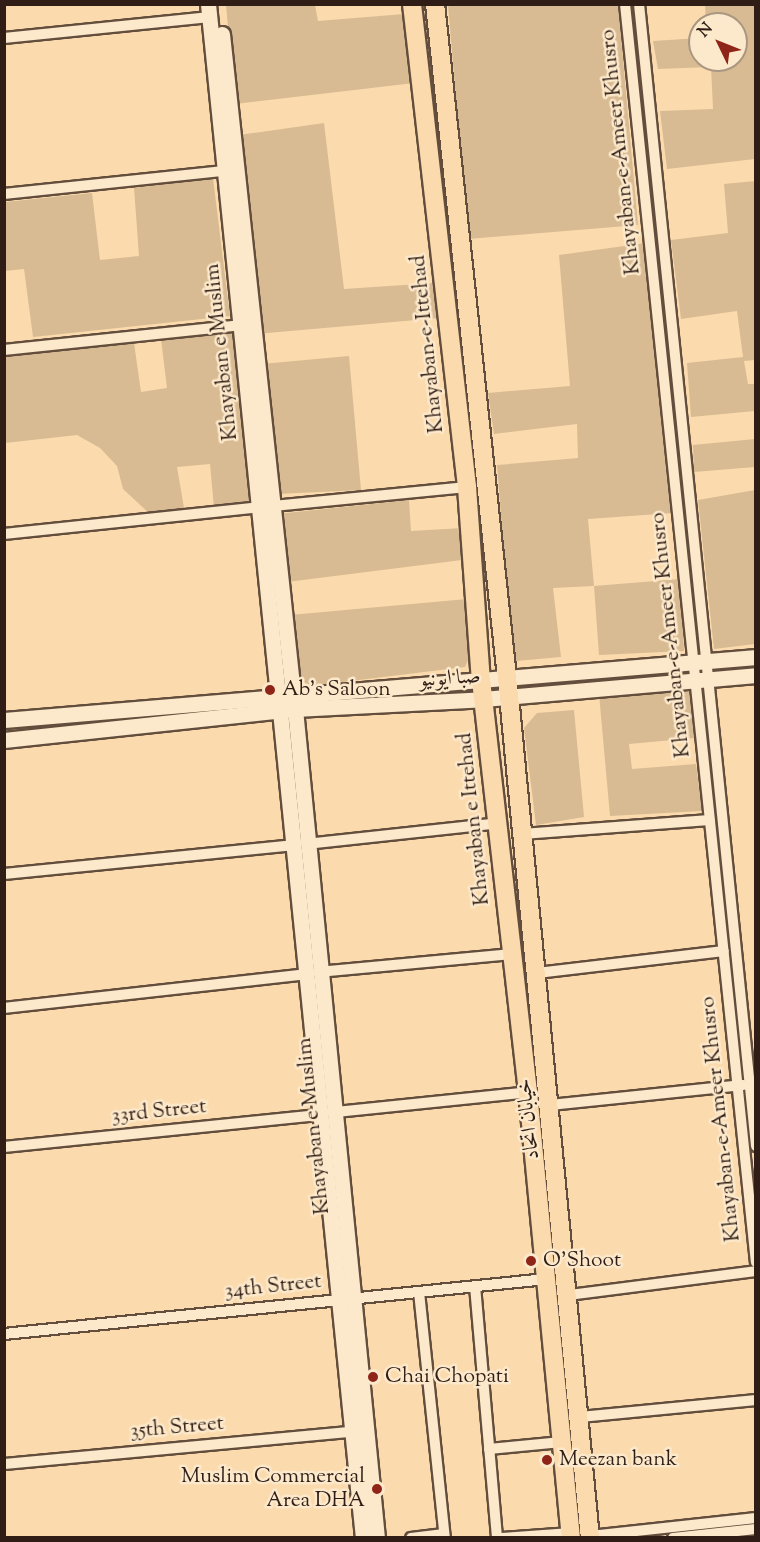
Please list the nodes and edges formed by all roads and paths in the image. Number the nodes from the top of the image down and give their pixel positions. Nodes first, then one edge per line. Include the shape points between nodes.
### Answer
1 (412, 4) edge
2 (435, 4) edge
3 (625, 4) edge
4 (639, 4) edge
5 (212, 9) edge
6 (4, 38) edge
7 (224, 115) junction
8 (224, 171) junction
9 (4, 194) edge
10 (236, 233) junction
11 (660, 277) junction
12 (240, 325) junction
13 (4, 350) edge
14 (255, 404) junction
15 (467, 487) junction
16 (266, 507) junction
17 (4, 534) edge
18 (756, 657) edge
19 (700, 663) junction
20 (756, 675) edge
21 (507, 678) junction
22 (481, 680) junction
23 (702, 681) junction
24 (286, 694) junction
25 (509, 696) junction
26 (483, 699) junction
27 (287, 710) junction
28 (4, 720) edge
29 (4, 740) edge
30 (709, 820) junction
31 (498, 823) junction
32 (522, 834) junction
33 (299, 844) junction
34 (4, 874) edge
35 (724, 951) junction
36 (512, 954) junction
37 (312, 973) junction
38 (537, 973) junction
39 (4, 1008) edge
40 (745, 1027) junction
41 (732, 1029) junction
42 (327, 1043) junction
43 (311, 1044) junction
44 (744, 1084) junction
45 (528, 1092) junction
46 (550, 1105) junction
47 (336, 1112) junction
48 (318, 1115) junction
49 (756, 1146) edge
50 (4, 1147) edge
51 (343, 1198) junction
52 (327, 1200) junction
53 (756, 1262) edge
54 (756, 1271) edge
55 (546, 1279) junction
56 (475, 1286) junction
57 (419, 1292) junction
58 (569, 1294) junction
59 (344, 1300) junction
60 (4, 1334) edge
61 (756, 1400) edge
62 (580, 1418) junction
63 (352, 1432) junction
64 (562, 1442) junction
65 (489, 1449) junction
66 (4, 1464) edge
67 (365, 1484) junction
68 (756, 1518) edge
69 (756, 1529) edge
70 (444, 1536) edge
71 (580, 1536) edge
72 (363, 1538) edge
73 (377, 1538) edge
74 (411, 1538) edge
75 (497, 1538) edge
76 (502, 1538) edge
77 (673, 1538) edge

1 - 15 main road, Khayaban-e-Ittehad
2 - 21 main road, Khayaban-e-Ittehad
3 - 11 street, Khayaban-e-Ameer Khusro
4 - 11 street, Khayaban-e-Ameer Khusro
5 - 6 street
5 - 7 street, Khayaban e Muslim
7 - 8 street, Khayaban e Muslim
7 - 10 street, Khayaban e Muslim
8 - 9 street
8 - 10 street, Khayaban e Muslim
10 - 12 street, Khayaban e Muslim
10 - 14 street, Khayaban e Muslim
11 - 19 street, Khayaban-e-Ameer Khusro
12 - 13 street
12 - 14 street, Khayaban e Muslim
14 - 16 street, Khayaban e Muslim
15 - 16 street
15 - 22 main road, Khayaban-e-Ittehad
16 - 17 street
16 - 24 street, Khayaban e Muslim
18 - 19 street, صبا ایونیو
19 - 21 street, صبا ایونیو
19 - 23 street, Khayaban-e-Ameer Khusro
20 - 23 street, صبا ایونیو
21 - 22 street, صبا ایونیو
21 - 25 main road
22 - 24 street, صبا ایونیو
22 - 26 main road, Khayaban e Ittehad
23 - 25 street, صبا ایونیو
23 - 30 street, Khayaban-e-Ameer Khusro
23 - 40 street, Khayaban-e-Ameer Khusro
24 - 28 street, صبا ایونیو
25 - 26 street, صبا ایونیو
25 - 32 main road, خیابان اتحاد
26 - 27 street, صبا ایونیو
26 - 31 main road, Khayaban e Ittehad
27 - 29 street, صبا ایونیو
27 - 33 street, Khayaban e Muslim
30 - 32 street
30 - 35 street, Khayaban-e-Ameer Khusro
31 - 33 street
31 - 36 main road, Khayaban e Ittehad
32 - 38 main road, خیابان اتحاد
33 - 34 street
33 - 37 street, Khayaban e Muslim
35 - 38 street
35 - 41 street, Khayaban-e-Ameer Khusro
36 - 37 street
36 - 45 main road
37 - 39 street
37 - 42 street, Khayaban e Muslim
37 - 43 street, Khayaban e Muslim
38 - 46 main road, خیابان اتحاد
40 - 41 street
40 - 44 street, Khayaban-e-Ameer Khusro
41 - 44 street, Khayaban-e-Ameer Khusro
42 - 43 street
42 - 47 street, Khayaban e Muslim
43 - 48 street, Khayaban e Muslim
44 - 46 street
44 - 49 street, Khayaban-e-Ameer Khusro
44 - 53 street, Khayaban-e-Ameer Khusro
45 - 47 street
45 - 55 main road
46 - 58 main road, خیابان اتحاد
47 - 51 street, Khayaban e Muslim
48 - 50 street, 33rd Street
48 - 52 street, Khayaban e Muslim
51 - 52 street
51 - 59 street, Khayaban e Muslim
52 - 59 street, Khayaban e Muslim
54 - 58 street
55 - 56 street, 34th Street
55 - 64 main road
56 - 57 street, 34th Street
56 - 65 street
57 - 59 street, 34th Street
57 - 70 street
58 - 62 main road, خیابان اتحاد
59 - 60 street, 34th Street
59 - 63 street, Khayaban e Muslim
59 - 67 street, Khayaban e Muslim
61 - 62 street
62 - 71 main road, خیابان اتحاد
63 - 66 street, 35th Street
63 - 67 street, Khayaban e Muslim
64 - 65 street
64 - 71 main road
65 - 75 street
67 - 72 street, Khayaban e Muslim
67 - 73 street, Khayaban e Muslim
68 - 71 street
69 - 77 street
70 - 74 street
71 - 76 street

